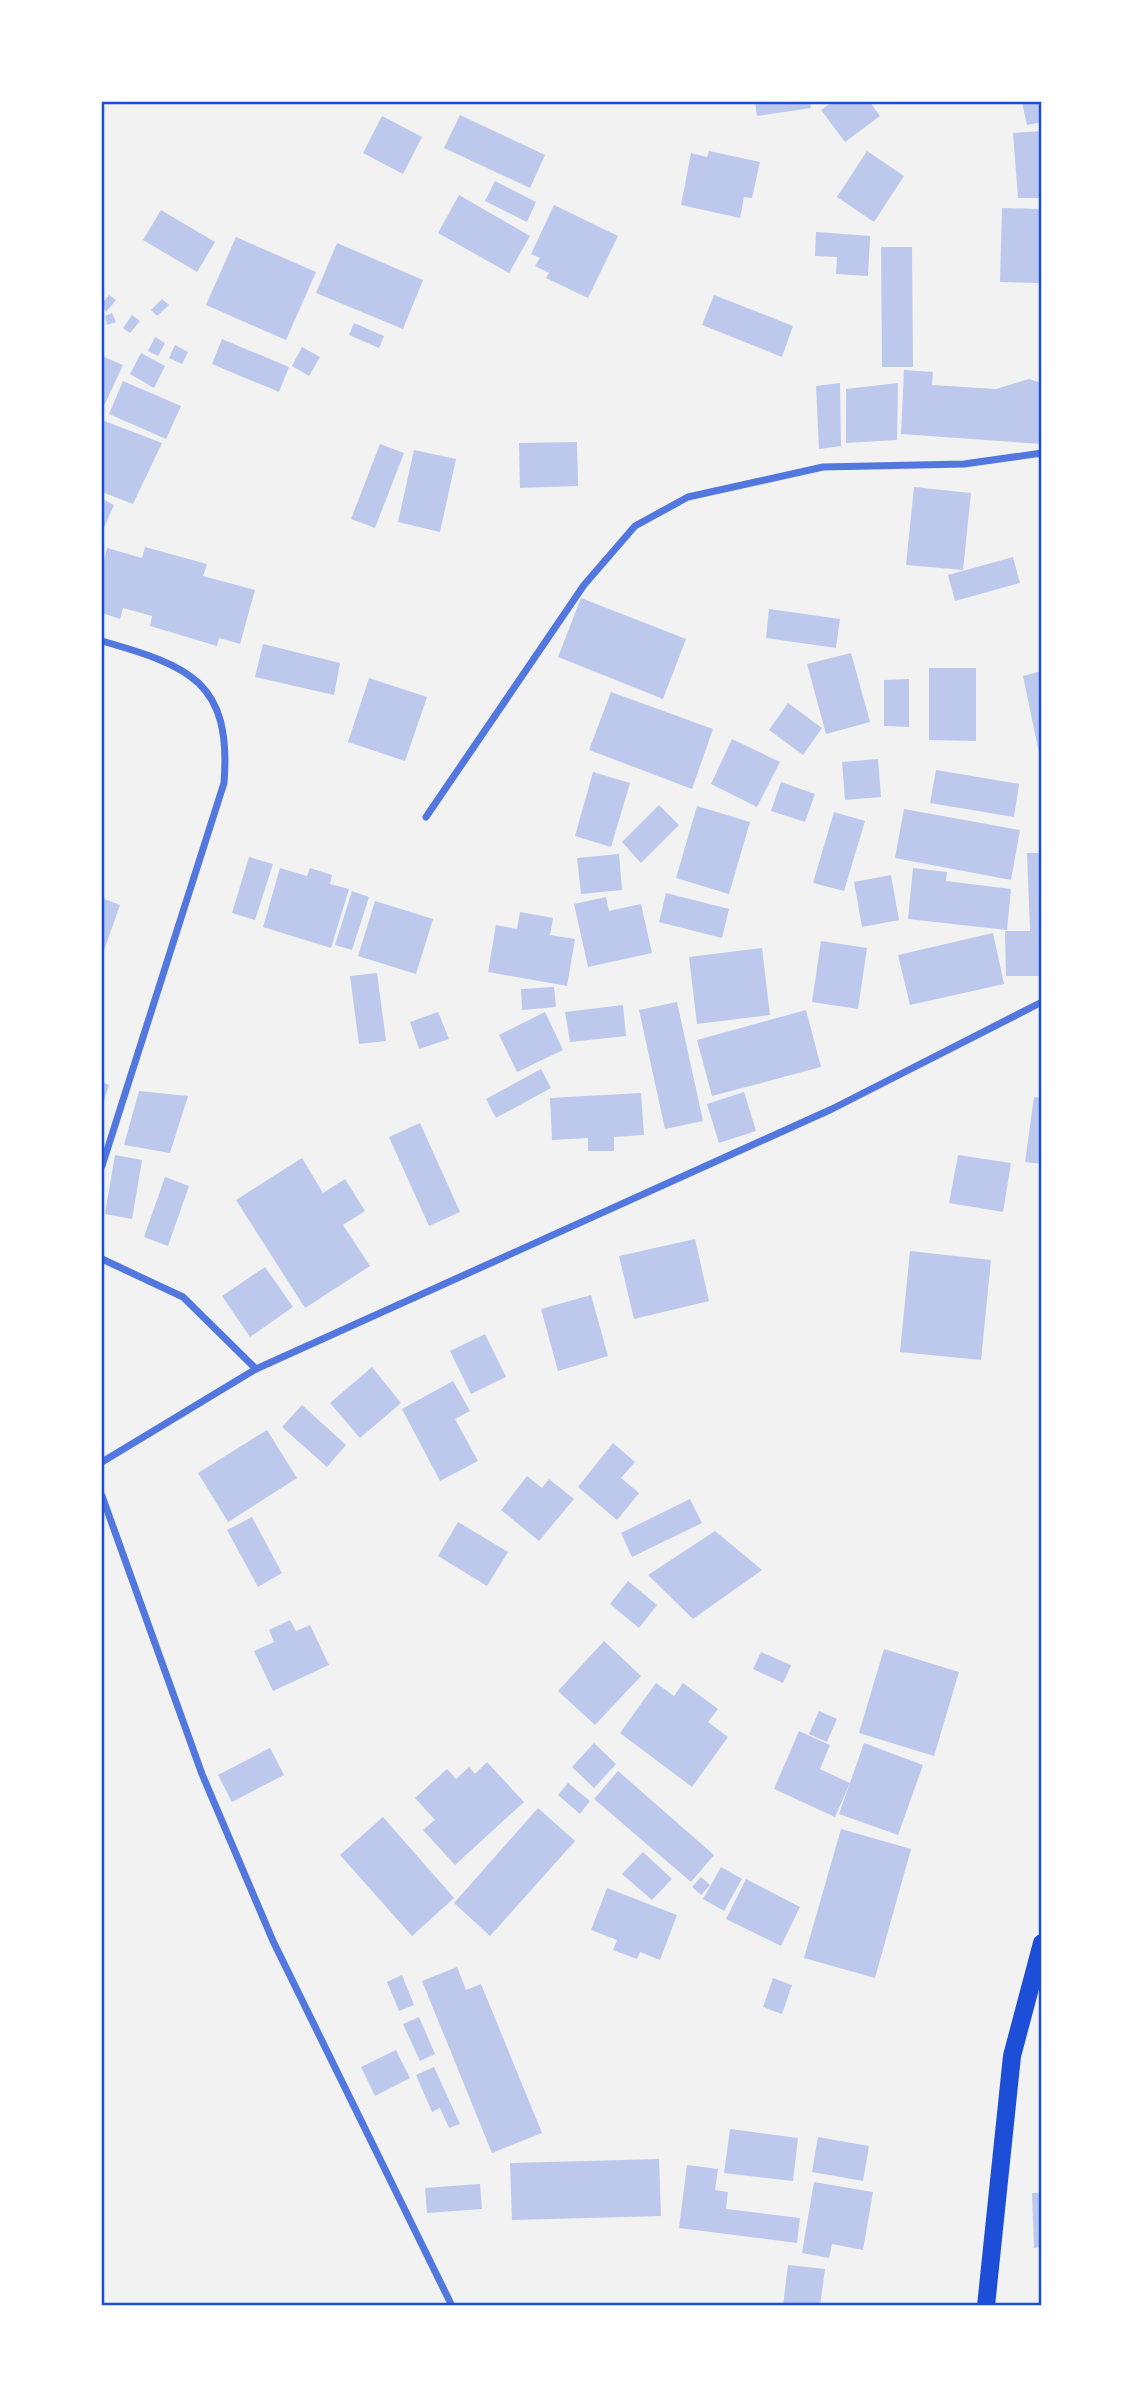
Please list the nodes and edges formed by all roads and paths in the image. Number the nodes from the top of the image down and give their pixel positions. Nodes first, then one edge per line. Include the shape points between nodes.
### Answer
1 (1041, 453) edge
2 (102, 641) edge
3 (426, 817) dead end
4 (1041, 1002) edge
5 (102, 1166) edge
6 (102, 1259) edge
7 (256, 1370) junction
8 (102, 1462) edge
9 (102, 1496) edge
10 (1041, 1943) edge
11 (452, 2305) edge
12 (986, 2305) edge

1 - 3 street via 964,464 823,467 688,496 635,526 584,585
2 - 5 street via 157,657 191,675 217,708 227,745 224,783
4 - 7 street via 832,1109
6 - 7 street via 183,1297
7 - 8 street
9 - 11 street via 202,1774 273,1941
10 - 12 main road via 1012,2056

